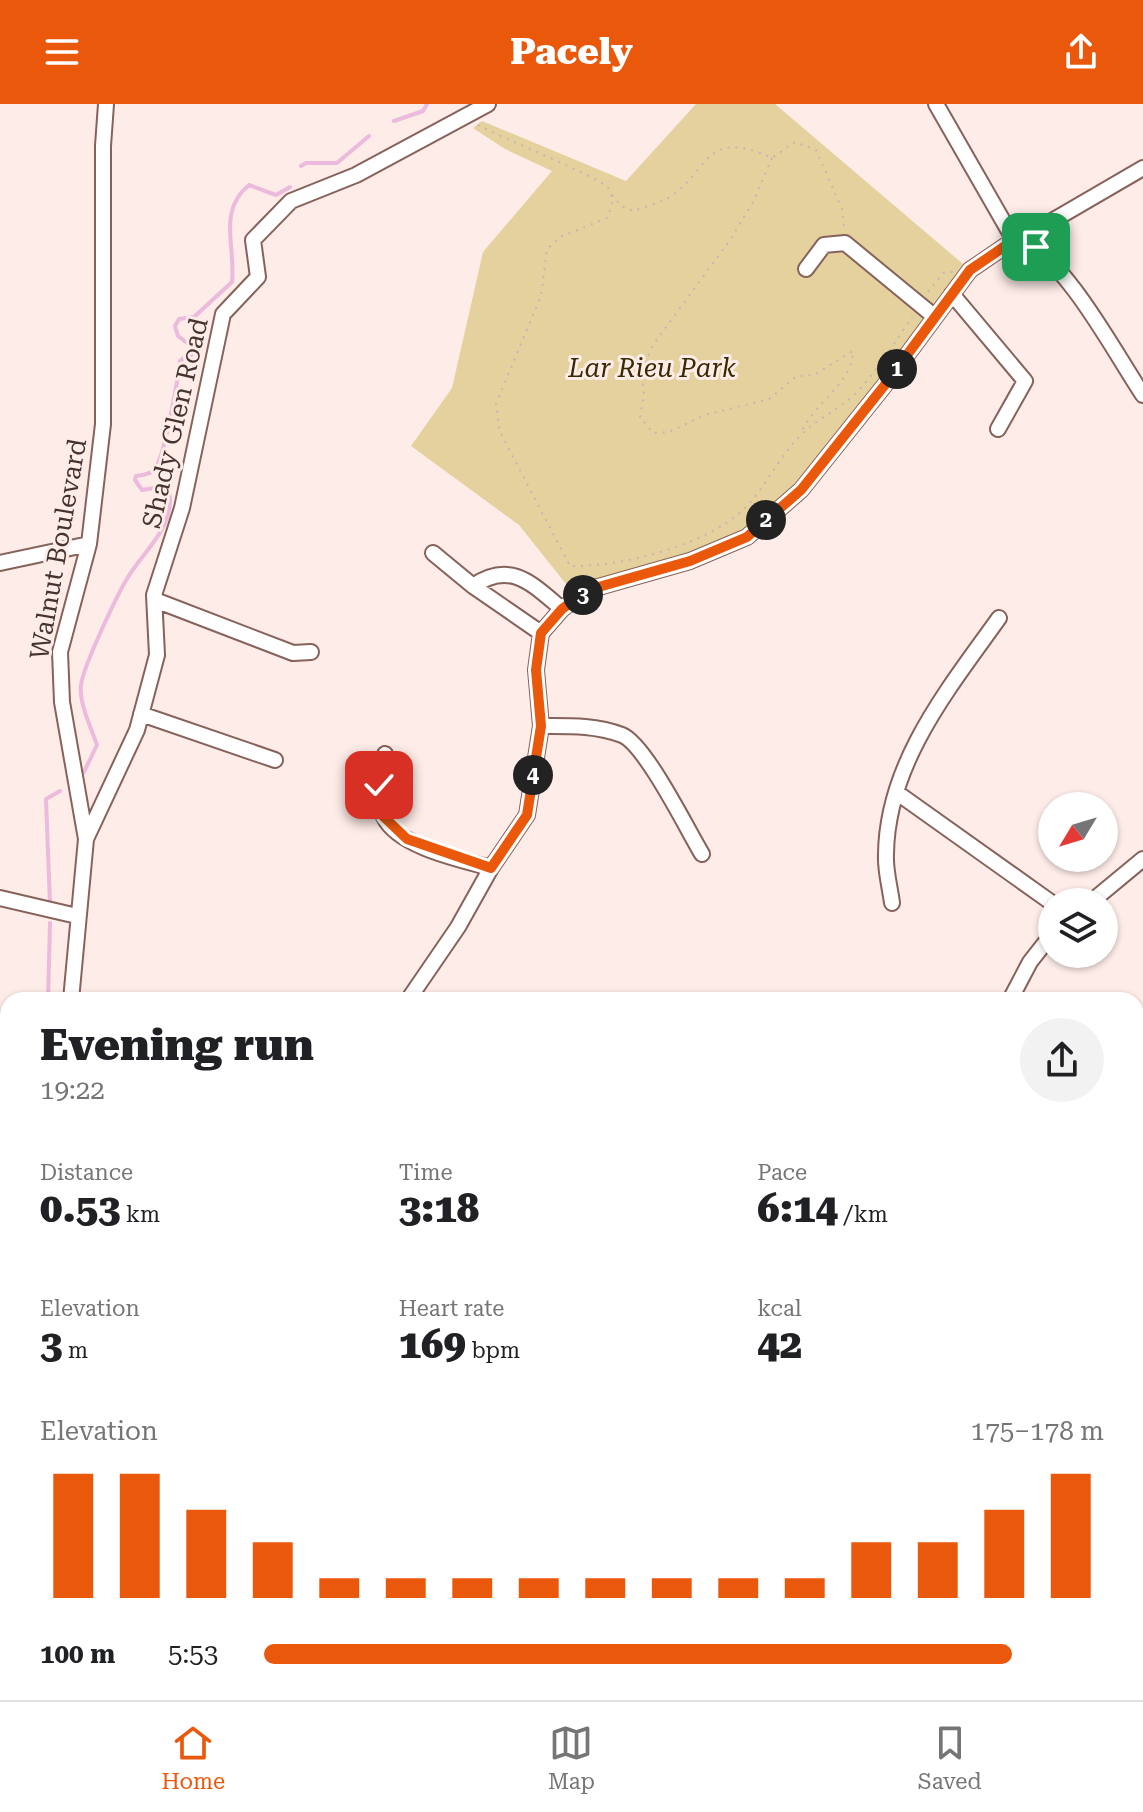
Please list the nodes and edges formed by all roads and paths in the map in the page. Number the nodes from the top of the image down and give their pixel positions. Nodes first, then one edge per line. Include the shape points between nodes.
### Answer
1 (106, 104) edge
2 (488, 104) edge
3 (936, 104) edge
4 (471, 115) junction
5 (772, 158) junction
6 (1143, 168) edge
7 (611, 194) junction
8 (1018, 240) junction
9 (845, 243) junction
10 (806, 269) dead end
11 (970, 270) junction
12 (952, 294) junction
13 (920, 305) junction
14 (935, 317) junction
15 (1143, 395) edge
16 (998, 429) dead end
17 (800, 434) junction
18 (89, 544) junction
19 (433, 553) dead end
20 (0, 563) edge
21 (473, 586) junction
22 (155, 600) junction
23 (562, 609) junction
24 (999, 618) dead end
25 (541, 633) junction
26 (311, 652) dead end
27 (141, 714) junction
28 (541, 726) junction
29 (385, 754) dead end
30 (275, 760) dead end
31 (896, 792) junction
32 (86, 839) junction
33 (702, 854) dead end
34 (1143, 859) edge
35 (491, 868) junction
36 (1108, 888) edge
37 (1038, 893) edge
38 (0, 898) edge
39 (892, 903) dead end
40 (77, 916) junction
41 (1038, 952) edge
42 (72, 992) edge
43 (413, 992) edge
44 (1014, 992) edge

1 - 18 street, Walnut Boulevard via 103,424
2 - 4 street, Shady Glen Road
3 - 8 street
4 - 7 path via 507,141 598,179
4 - 22 street, Shady Glen Road via 356,175 291,201 253,240 258,277 223,314 182,508
5 - 7 path via 729,147 704,159 670,197 633,211
5 - 9 path via 795,142 816,150 842,209
5 - 17 path via 730,240 653,345 641,371 640,417 653,433 669,432 705,415 769,399 797,376 814,375 853,351 845,376
6 - 8 street
7 - 17 path via 607,218 560,237 547,249 541,296 496,404 500,432 570,566 676,547 706,535 741,511 768,482
8 - 11 street
8 - 15 street via 1036,247 1056,265
9 - 10 street via 824,245
9 - 13 street
11 - 12 street
11 - 13 path via 943,273
12 - 14 street
12 - 16 street via 1025,381
13 - 14 street
13 - 17 path via 858,391
14 - 23 street via 801,490 747,537 690,561 588,590
18 - 20 street
18 - 32 street, Walnut Boulevard via 60,652 62,702
19 - 21 street
21 - 23 street via 504,574 524,578
21 - 25 street
22 - 26 street via 293,653
22 - 27 street, Shady Glen Road via 157,655
23 - 25 street
24 - 31 street via 926,720
25 - 28 street via 536,670
27 - 30 street
27 - 32 street, Shady Glen Road
28 - 33 street via 583,725 625,736 650,764
28 - 35 street via 527,815
29 - 35 street via 379,785 384,817 407,839
31 - 37 street
31 - 39 street via 886,854
32 - 40 street, Walnut Boulevard
34 - 36 street
35 - 43 street
38 - 40 street
40 - 42 street, Walnut Boulevard
41 - 44 street

